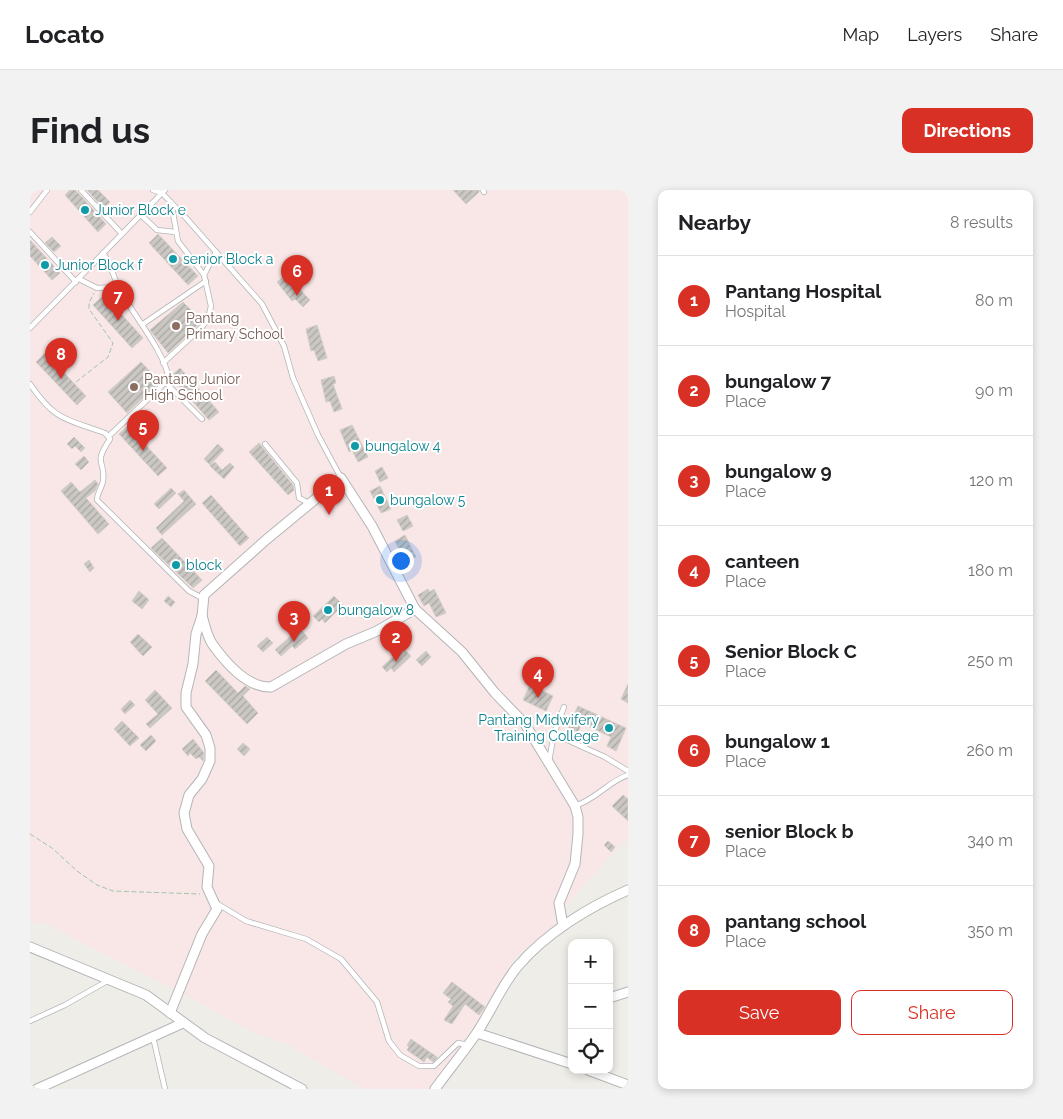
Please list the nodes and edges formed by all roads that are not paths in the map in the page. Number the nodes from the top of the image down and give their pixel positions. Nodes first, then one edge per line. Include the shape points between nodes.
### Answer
1 (48, 190) edge
2 (81, 190) edge
3 (153, 190) edge
4 (164, 192) edge
5 (171, 202) junction
6 (30, 212) edge
7 (140, 215) junction
8 (30, 232) edge
9 (175, 232) junction
10 (122, 234) junction
11 (216, 252) junction
12 (103, 253) junction
13 (204, 275) junction
14 (77, 280) junction
15 (206, 281) junction
16 (119, 287) junction
17 (143, 324) junction
18 (31, 325) edge
19 (163, 363) junction
20 (166, 383) junction
21 (30, 384) edge
22 (202, 419) dead end
23 (109, 436) junction
24 (265, 444) dead end
25 (342, 478) junction
26 (311, 503) junction
27 (204, 599) junction
28 (415, 609) junction
29 (202, 616) junction
30 (564, 707) dead end
31 (554, 734) junction
32 (548, 761) junction
33 (628, 771) edge
34 (628, 775) edge
35 (575, 806) junction
36 (628, 890) edge
37 (215, 902) junction
38 (563, 926) junction
39 (30, 947) edge
40 (110, 979) junction
41 (628, 992) edge
42 (613, 997) edge
43 (170, 1014) junction
44 (30, 1021) edge
45 (183, 1023) junction
46 (477, 1033) junction
47 (153, 1037) junction
48 (468, 1045) junction
49 (568, 1063) edge
50 (599, 1074) edge
51 (628, 1085) edge
52 (37, 1089) edge
53 (165, 1089) edge
54 (302, 1089) edge
55 (435, 1089) edge

1 - 6 lane
2 - 10 lane
3 - 4 lane
4 - 5 lane
4 - 7 lane
5 - 9 lane
5 - 11 lane
7 - 9 lane via 157,230
7 - 10 lane
8 - 14 lane
9 - 13 lane via 185,252
10 - 12 lane
11 - 13 lane
11 - 25 lane via 262,304 284,346 293,378 318,435
12 - 14 lane
12 - 16 lane
13 - 15 lane
14 - 16 lane via 96,288
14 - 18 lane
15 - 17 lane
15 - 19 lane via 211,306 208,319
16 - 17 lane
17 - 19 lane
19 - 20 lane via 169,378
20 - 22 lane
20 - 23 lane
21 - 23 lane via 58,416
23 - 27 lane via 110,440 100,454 104,482 97,500 189,591
24 - 26 lane via 298,483 299,498
25 - 26 street
25 - 28 street via 372,526
26 - 27 street via 212,587
27 - 29 street
28 - 29 street via 271,687 262,688 244,678 213,644
28 - 32 street via 462,652 524,724
29 - 37 street via 196,634 186,707 206,735 210,761 202,779 189,795 184,813 187,829 209,866 207,887
30 - 31 lane
31 - 32 lane
31 - 33 lane
32 - 35 street
34 - 35 lane via 589,801
35 - 38 street via 578,834 575,864 560,903
36 - 38 street
37 - 43 street via 217,909 202,934
37 - 48 lane via 246,921 306,939 341,959 377,1002 389,1042 400,1055 419,1066 434,1066 458,1043
38 - 46 street via 517,968
39 - 40 street
40 - 43 street via 146,995
40 - 44 lane
41 - 42 street
43 - 45 street
45 - 47 street
45 - 54 street
46 - 48 street
46 - 49 street
47 - 52 street
47 - 53 lane
48 - 55 street
50 - 51 street

